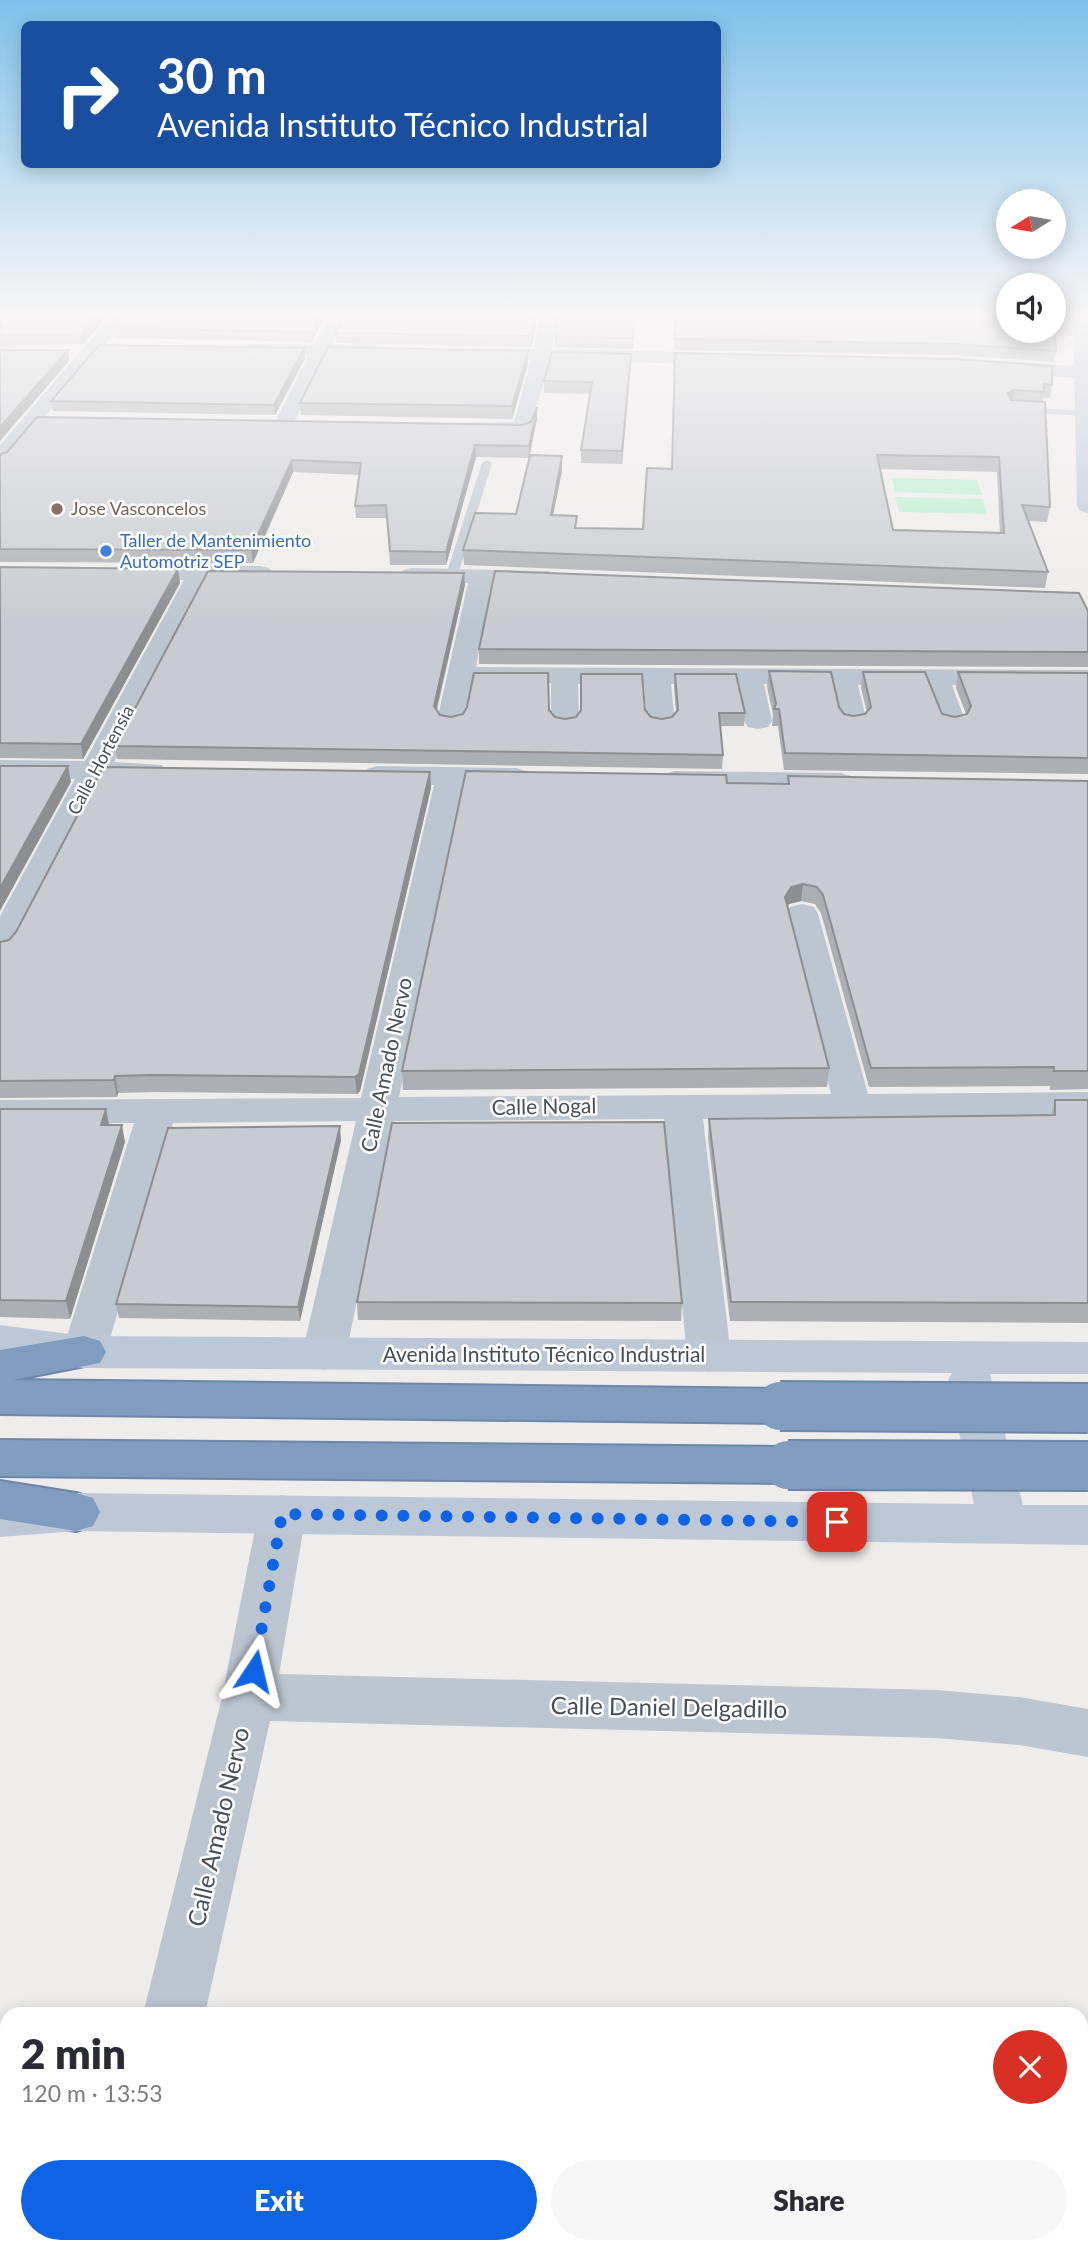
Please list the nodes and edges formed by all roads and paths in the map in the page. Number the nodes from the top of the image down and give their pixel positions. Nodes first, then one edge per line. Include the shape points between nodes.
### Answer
1 (35, 416) edge
2 (282, 416) edge
3 (525, 416) edge
4 (1085, 416) edge
5 (32, 420) junction
6 (60, 420) edge
7 (310, 425) edge
8 (456, 427) edge
9 (3, 452) edge
10 (486, 463) edge
11 (1088, 506) edge
12 (106, 572) edge
13 (200, 573) junction
14 (279, 573) edge
15 (386, 575) edge
16 (452, 575) junction
17 (482, 575) junction
18 (564, 579) edge
19 (461, 675) junction
20 (565, 676) junction
21 (657, 676) junction
22 (749, 676) junction
23 (843, 677) junction
24 (935, 677) junction
25 (1088, 678) edge
26 (451, 720) edge
27 (758, 721) dead end
28 (565, 722) edge
29 (661, 722) edge
30 (853, 722) edge
31 (952, 723) edge
32 (0, 769) edge
33 (96, 770) junction
34 (178, 772) edge
35 (355, 774) edge
36 (450, 776) junction
37 (548, 778) edge
38 (645, 779) edge
39 (866, 783) edge
40 (802, 914) dead end
41 (0, 947) edge
42 (852, 1104) junction
43 (1088, 1104) edge
44 (682, 1106) junction
45 (377, 1110) junction
46 (0, 1112) edge
47 (157, 1112) junction
48 (0, 1341) edge
49 (84, 1352) junction
50 (324, 1354) junction
51 (709, 1356) junction
52 (965, 1357) junction
53 (1088, 1358) edge
54 (0, 1366) edge
55 (0, 1397) edge
56 (1088, 1408) edge
57 (0, 1458) edge
58 (1088, 1466) edge
59 (0, 1500) edge
60 (76, 1512) junction
61 (282, 1514) junction
62 (0, 1518) edge
63 (1003, 1524) junction
64 (1088, 1525) edge
65 (250, 1697) junction
66 (1088, 1733) edge
67 (176, 2007) edge

1 - 5 street
2 - 7 street via 277,424
3 - 8 street via 522,428
4 - 11 main road
5 - 6 street
5 - 9 street
10 - 16 lane
12 - 13 street
13 - 14 street
13 - 33 street, Calle Hortensia
15 - 16 street
16 - 17 street
17 - 18 street
17 - 19 street
19 - 20 street
19 - 26 street
20 - 21 street
20 - 28 street
21 - 22 street
21 - 29 street
22 - 23 street
22 - 27 street
23 - 24 street
23 - 30 street
24 - 25 street
24 - 31 street
32 - 33 street
33 - 34 street
33 - 41 street, Calle Hortensia
35 - 36 street
36 - 37 street
36 - 45 street, Calle Amado Nervo
38 - 39 street
40 - 42 street
42 - 43 street, Calle Nogal
42 - 44 street, Calle Nogal
44 - 45 street, Calle Nogal
44 - 51 street
45 - 47 street, Calle Nogal
45 - 50 street, Calle Amado Nervo
46 - 47 street, Calle Nogal
47 - 49 street
48 - 49 main road, Avenida Instituto Técnico Industrial
49 - 50 main road, Avenida Instituto Técnico Industrial
49 - 54 highway
50 - 51 main road, Avenida Instituto Técnico Industrial
51 - 52 main road, Avenida Instituto Técnico Industrial
52 - 53 main road, Avenida Instituto Técnico Industrial
52 - 63 main road
55 - 56 highway, bridge
57 - 58 highway, bridge
59 - 60 highway
60 - 61 main road
60 - 62 main road
61 - 63 main road
61 - 65 street, Calle Amado Nervo
63 - 64 main road
65 - 66 street, Calle Daniel Delgadillo via 936,1714
65 - 67 street, Calle Amado Nervo

